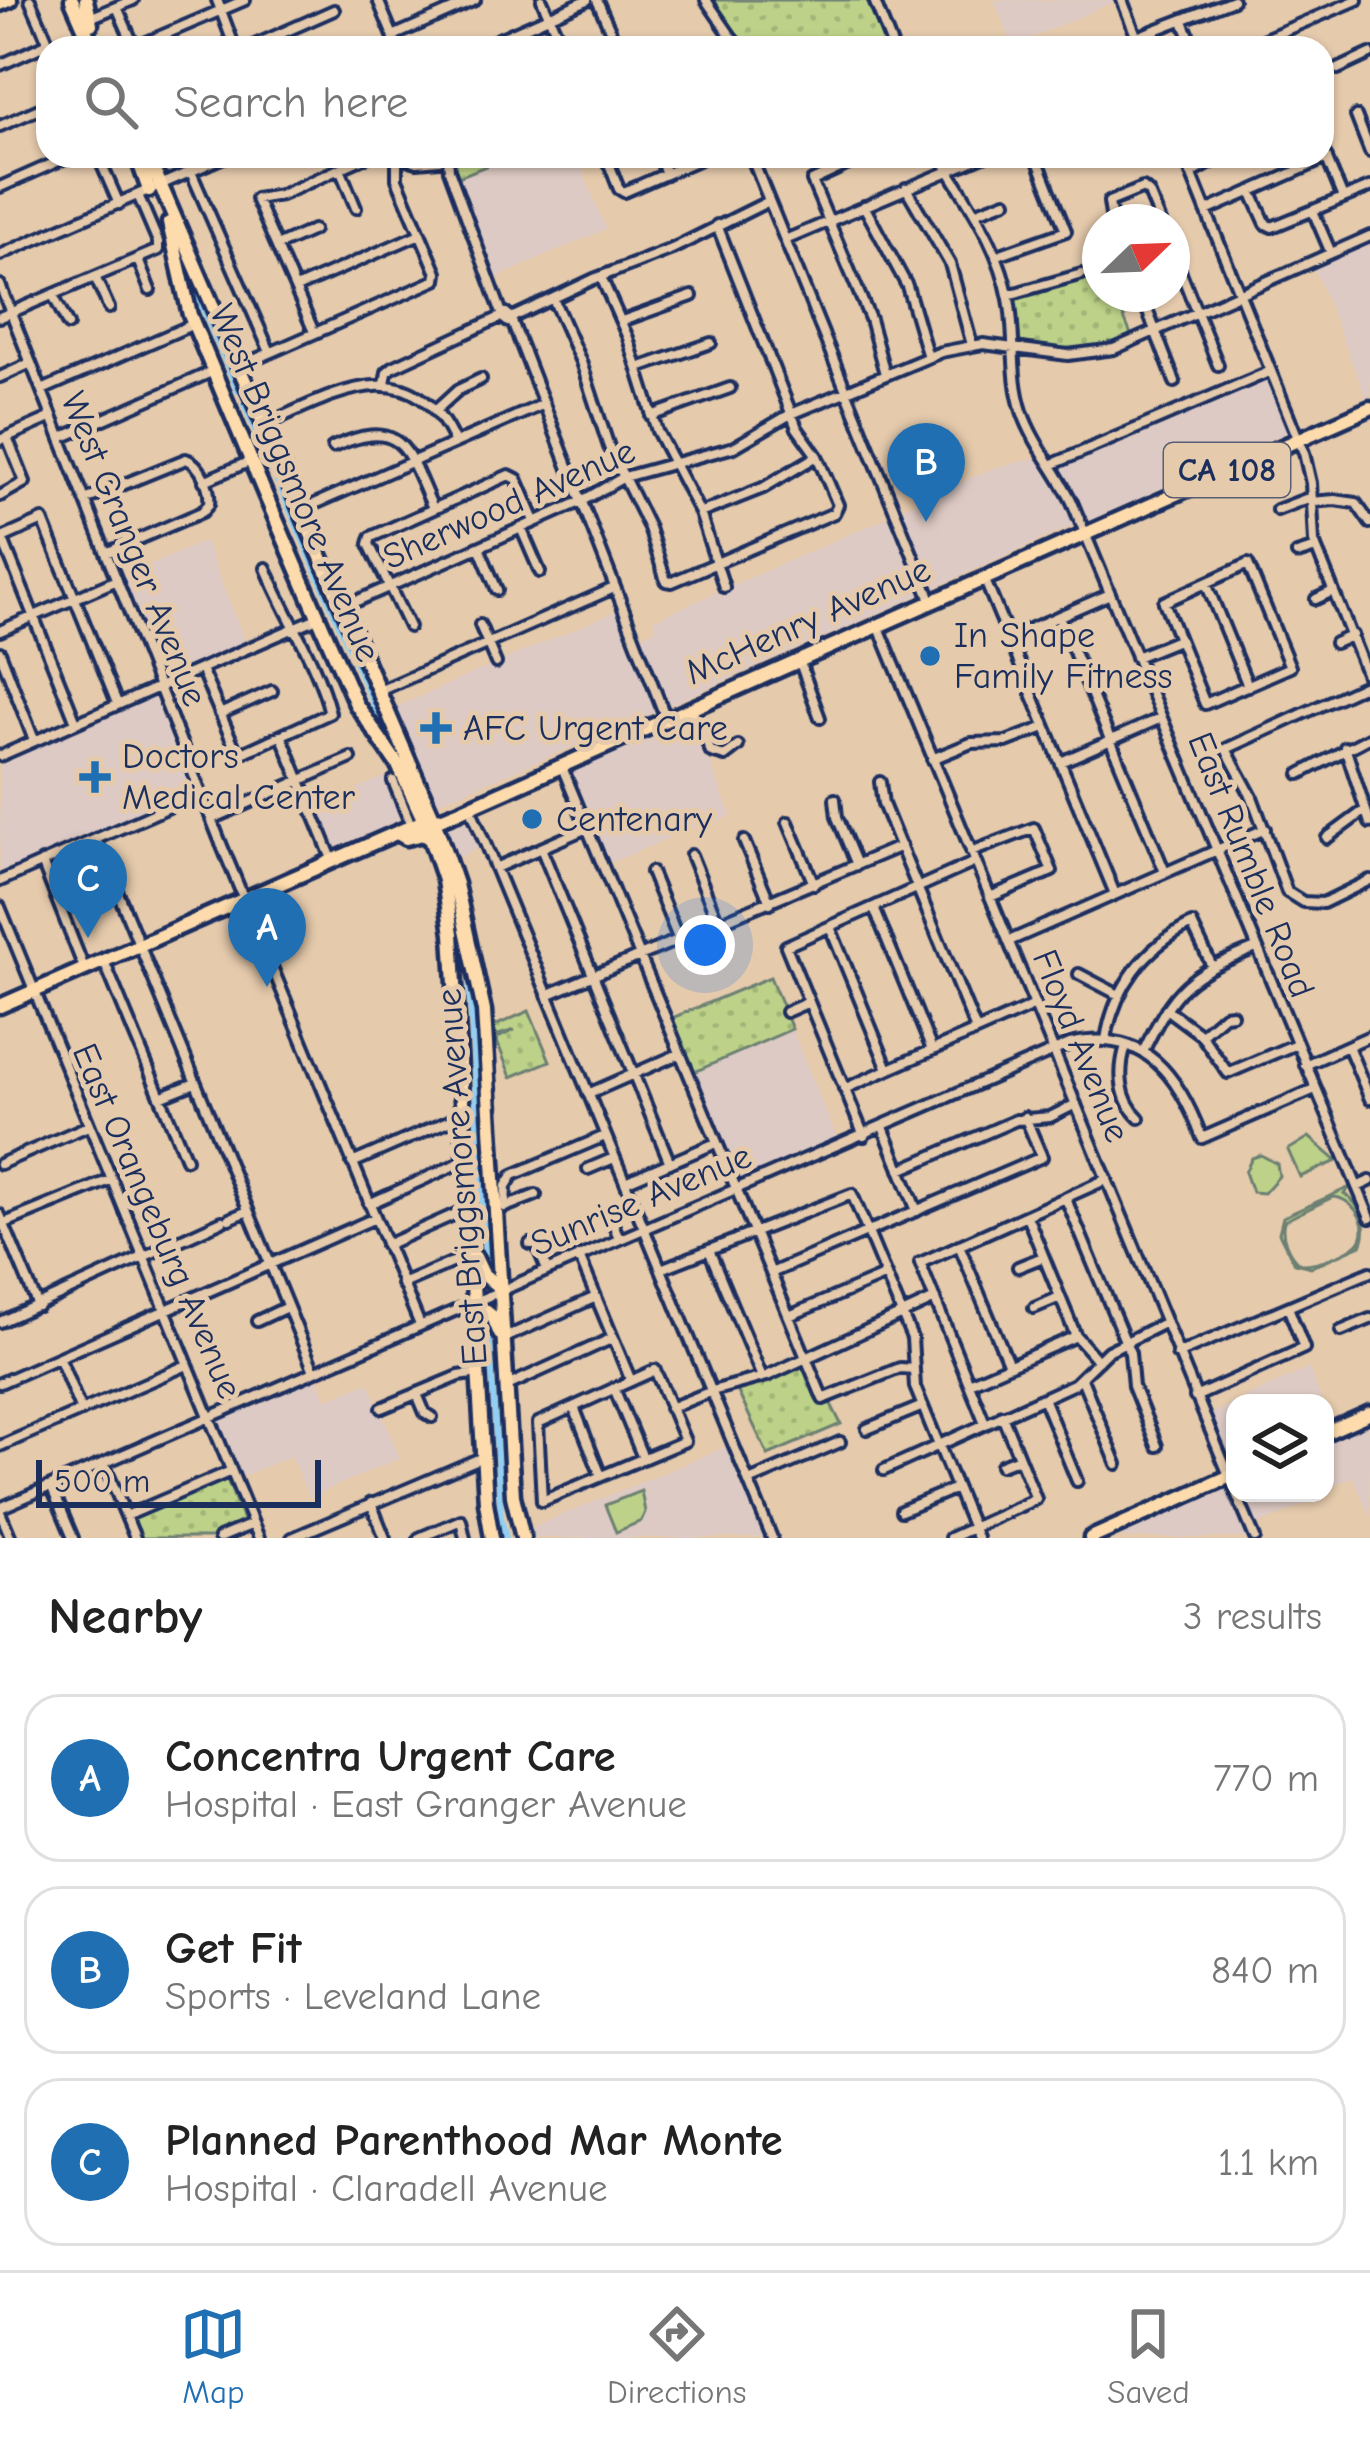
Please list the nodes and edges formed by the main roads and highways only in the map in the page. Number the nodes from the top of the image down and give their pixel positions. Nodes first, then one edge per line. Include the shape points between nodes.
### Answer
1 (10, 0) edge
2 (79, 0) edge
3 (0, 4) edge
4 (92, 36) edge
5 (96, 36) edge
6 (145, 168) edge
7 (151, 190) junction
8 (1370, 408) edge
9 (665, 716) junction
10 (423, 821) junction
11 (397, 833) junction
12 (431, 840) junction
13 (0, 1006) edge
14 (470, 1232) junction
15 (502, 1290) junction
16 (474, 1301) junction
17 (506, 1364) junction
18 (1370, 1413) edge
19 (1334, 1429) edge
20 (1226, 1486) edge
21 (1094, 1537) edge
22 (492, 1538) edge
23 (523, 1538) edge

1 - 3 main road
2 - 4 main road
2 - 5 main road
6 - 7 main road, West Briggsmore Avenue
7 - 10 main road, West Briggsmore Avenue via 343,607
7 - 10 main road, West Briggsmore Avenue via 172,233 190,315 265,494 356,704 398,765
8 - 9 main road, McHenry Avenue / CA 108
9 - 10 main road, McHenry Avenue / CA 108
9 - 10 main road, McHenry Avenue / CA 108
10 - 11 main road, McHenry Avenue / CA 108
10 - 12 main road, East Briggsmore Avenue
10 - 15 main road, East Briggsmore Avenue via 456,884 484,1011
11 - 12 main road
11 - 13 main road, McHenry Avenue / CA 108
12 - 14 main road, East Briggsmore Avenue via 452,934
14 - 15 main road via 478,1264
14 - 16 main road, East Briggsmore Avenue
15 - 17 main road, East Briggsmore Avenue
16 - 17 main road via 498,1327
16 - 22 main road, East Briggsmore Avenue
17 - 23 main road, East Briggsmore Avenue
18 - 19 main road
20 - 21 main road

